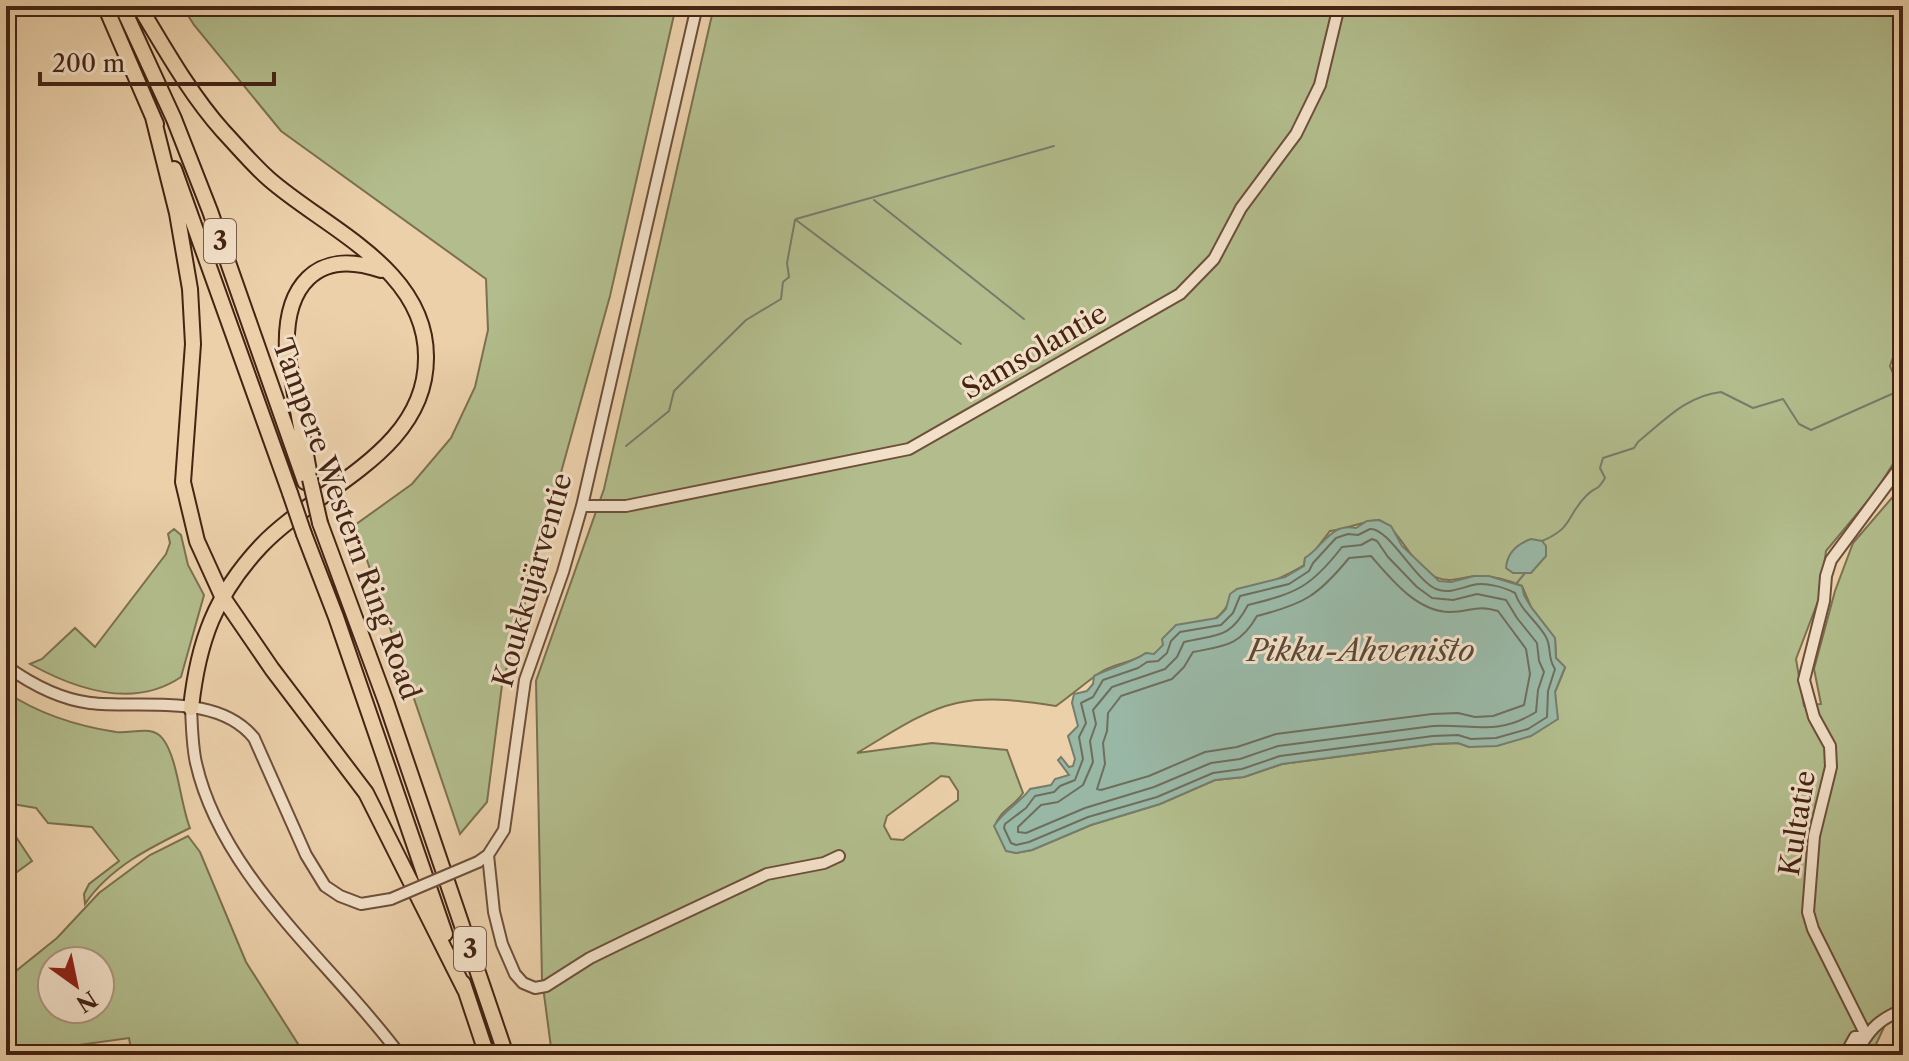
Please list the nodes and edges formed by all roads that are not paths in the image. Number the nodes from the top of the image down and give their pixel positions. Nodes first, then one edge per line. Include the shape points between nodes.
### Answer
1 (105, 6) edge
2 (122, 6) edge
3 (139, 6) edge
4 (697, 6) edge
5 (1339, 6) edge
6 (153, 117) junction
7 (389, 273) junction
8 (1903, 347) edge
9 (1903, 377) edge
10 (1903, 463) edge
11 (308, 480) junction
12 (582, 506) junction
13 (222, 596) junction
14 (6, 666) edge
15 (191, 708) junction
16 (488, 855) junction
17 (839, 856) dead end
18 (465, 990) junction
19 (1903, 1010) edge
20 (1866, 1035) junction
21 (400, 1055) edge
22 (487, 1055) edge
23 (506, 1055) edge
24 (1845, 1055) edge
25 (1856, 1055) edge

1 - 6 highway, Tampere Western Ring Road / 3
2 - 11 highway, Tampere Western Ring Road / 3 via 174,119
3 - 7 highway via 222,130 269,179
4 - 12 street, Koukkujärventie
5 - 12 street, Samsolantie via 1320,85 1296,134 1241,208 1214,259 1180,294 909,449 626,506
6 - 13 highway via 190,289 193,344 183,453 185,499
6 - 18 highway, Tampere Western Ring Road / 3, bridge via 336,617
7 - 11 highway via 353,262 331,264 295,294 287,351
7 - 13 highway via 414,306 425,338 424,381 413,412 372,458 262,545
8 - 9 street
10 - 20 street, Kultatie via 1831,560 1804,680 1814,717 1830,746 1831,767 1814,836 1808,912
11 - 23 highway, Tampere Western Ring Road / 3, bridge
12 - 16 street, Koukkujärventie via 525,680 504,830
13 - 15 highway via 201,645
13 - 18 highway via 366,793
14 - 15 street, Koukkujärventie via 67,699
15 - 16 street, Koukkujärventie, bridge via 230,719 254,738 306,855 325,886 340,896 361,904 391,899
15 - 21 street via 196,762 229,841 262,892
16 - 17 street via 502,944 515,974 535,988 767,874
18 - 22 highway, Tampere Western Ring Road / 3
19 - 20 street via 1885,1017
20 - 24 street via 1855,1037
20 - 25 street

